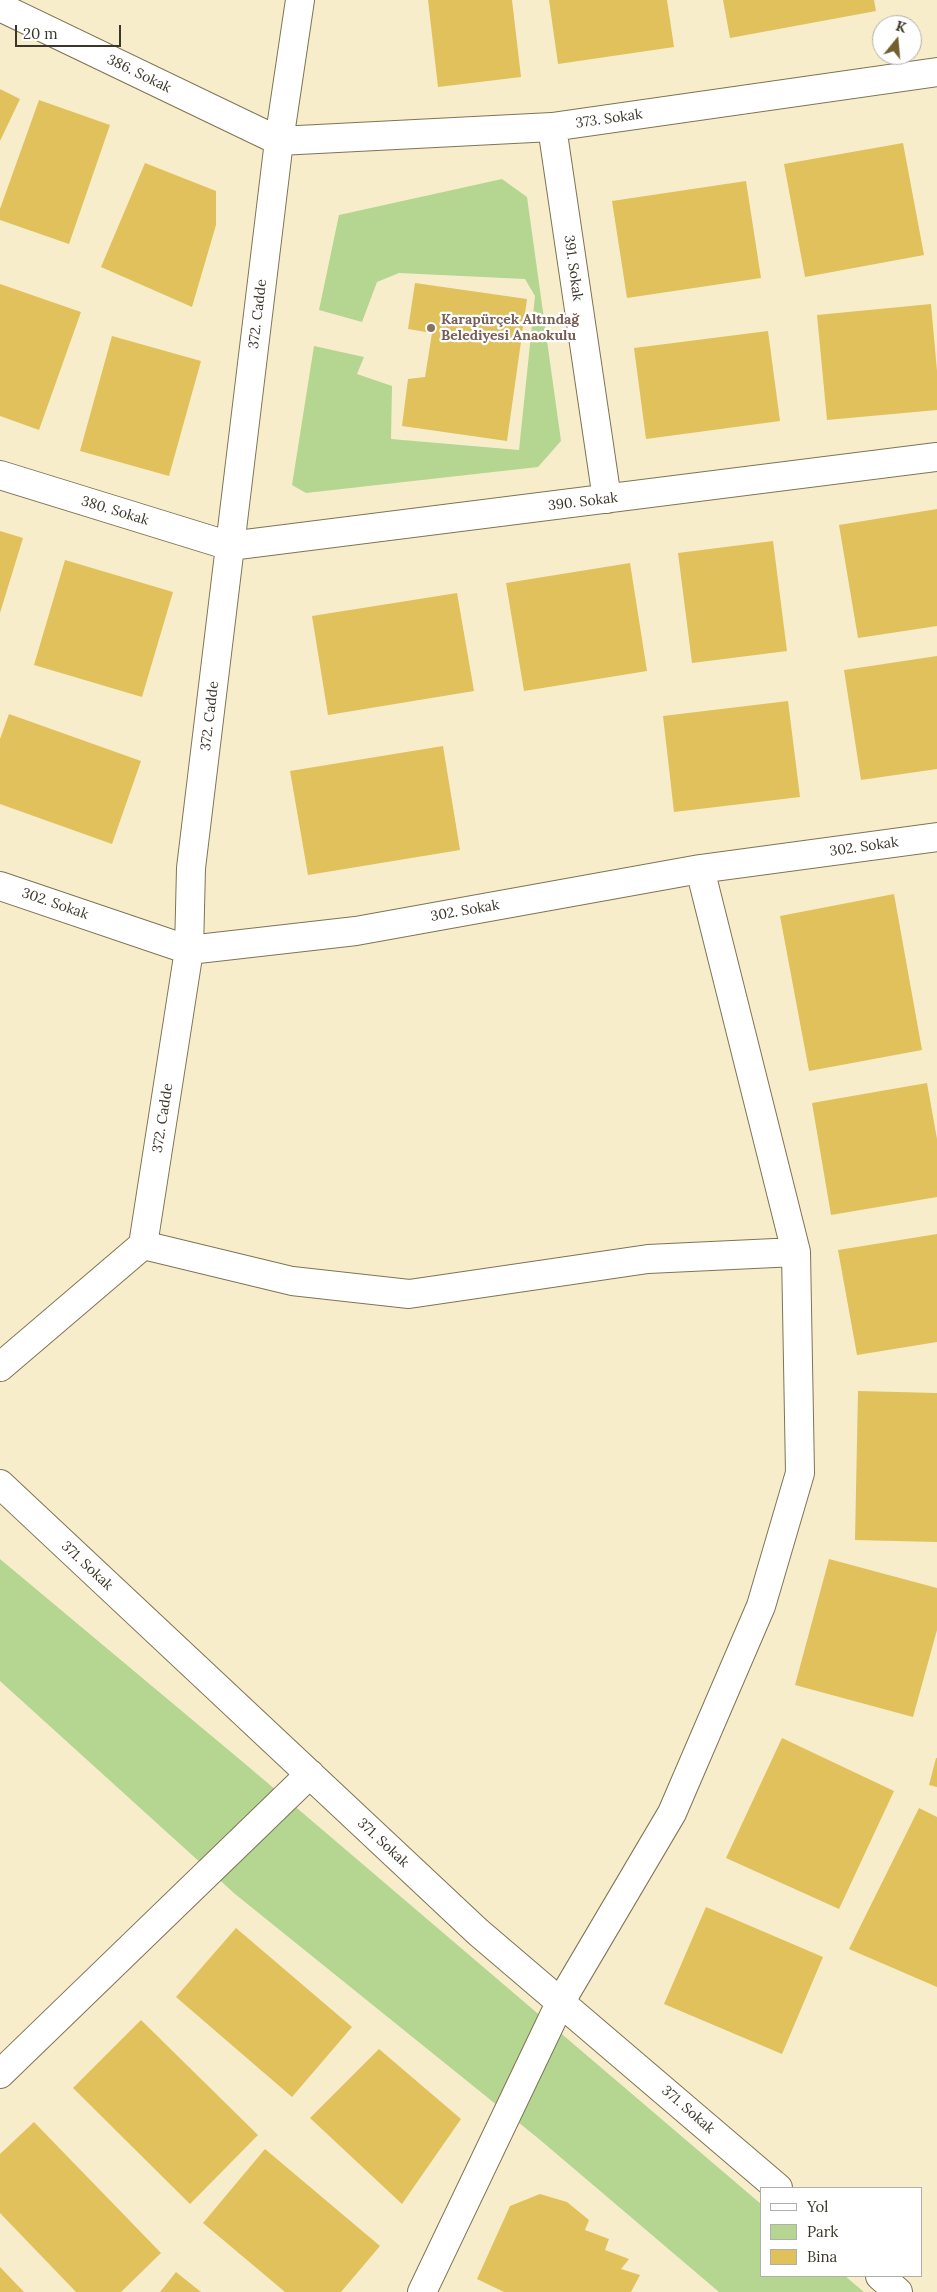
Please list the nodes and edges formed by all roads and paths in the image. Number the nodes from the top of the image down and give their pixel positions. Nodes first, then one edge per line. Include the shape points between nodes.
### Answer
1 (300, 0) edge
2 (0, 8) edge
3 (937, 72) edge
4 (552, 127) junction
5 (279, 141) junction
6 (937, 457) edge
7 (0, 475) edge
8 (607, 498) junction
9 (230, 546) junction
10 (937, 837) edge
11 (700, 869) junction
12 (0, 886) edge
13 (189, 950) junction
14 (143, 1245) junction
15 (796, 1252) junction
16 (0, 1367) edge
17 (0, 1484) edge
18 (310, 1774) junction
19 (561, 2001) junction
20 (0, 2074) edge
21 (777, 2187) edge
22 (881, 2277) edge
23 (422, 2292) edge
24 (898, 2292) edge

1 - 5 street, 372. Cadde
2 - 5 street, 386. Sokak
3 - 4 street, 373. Sokak
4 - 5 street, 373. Sokak
4 - 8 street, 391. Sokak
5 - 9 street, 372. Cadde
6 - 8 street, 390. Sokak
7 - 9 street, 380. Sokak
8 - 9 street, 390. Sokak
9 - 13 street, 372. Cadde via 191,868
10 - 11 street, 302. Sokak
11 - 13 street, 302. Sokak via 356,931
11 - 15 street
12 - 13 street, 302. Sokak
13 - 14 street, 372. Cadde
14 - 15 street via 292,1281 408,1294 648,1258
14 - 16 street
15 - 19 street via 800,1474 761,1606 672,1813
17 - 18 street, 371. Sokak
18 - 19 street, 371. Sokak via 478,1932
18 - 20 street
19 - 21 street, 371. Sokak
19 - 23 street
22 - 24 street

